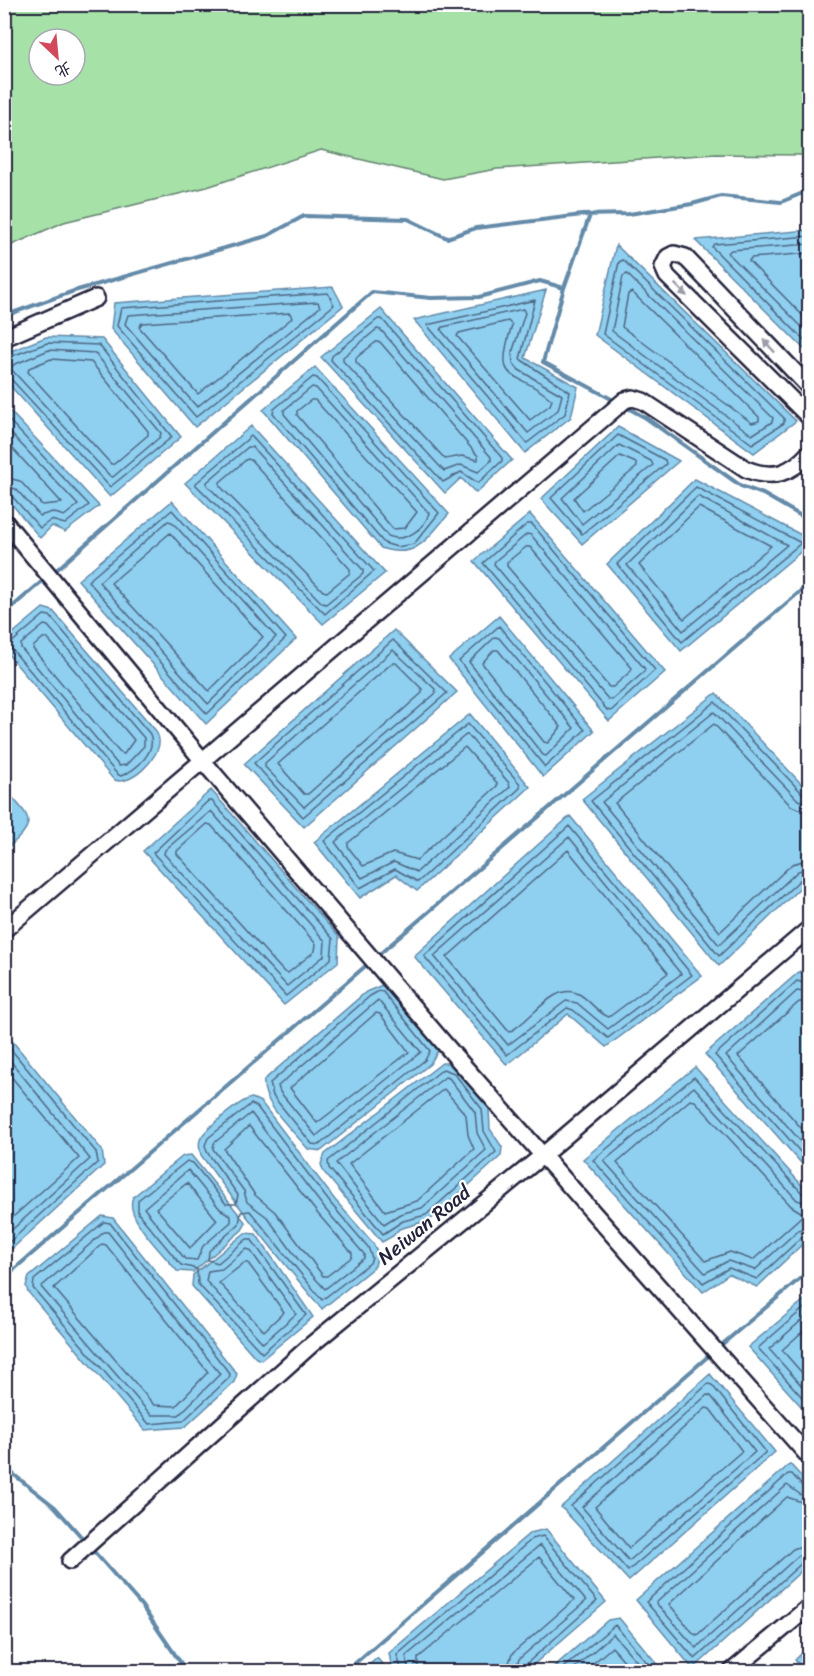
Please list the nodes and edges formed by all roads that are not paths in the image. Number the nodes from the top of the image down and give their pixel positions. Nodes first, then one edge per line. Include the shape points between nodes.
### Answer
1 (96, 298) dead end
2 (4, 338) edge
3 (810, 388) edge
4 (810, 418) edge
5 (810, 452) edge
6 (4, 521) edge
7 (203, 761) junction
8 (810, 928) edge
9 (4, 930) edge
10 (542, 1156) junction
11 (810, 1458) edge
12 (70, 1561) dead end
13 (810, 1606) edge
14 (731, 1671) edge

1 - 2 street
3 -> 4 street via 685,256 668,257 663,267 667,276
5 - 7 street via 799,465 762,476 643,401 625,400
6 - 7 street
7 - 9 street
7 - 10 street
8 - 10 street, Neiwan Road
10 - 11 street
10 - 12 street, Neiwan Road via 311,1346
13 - 14 street

